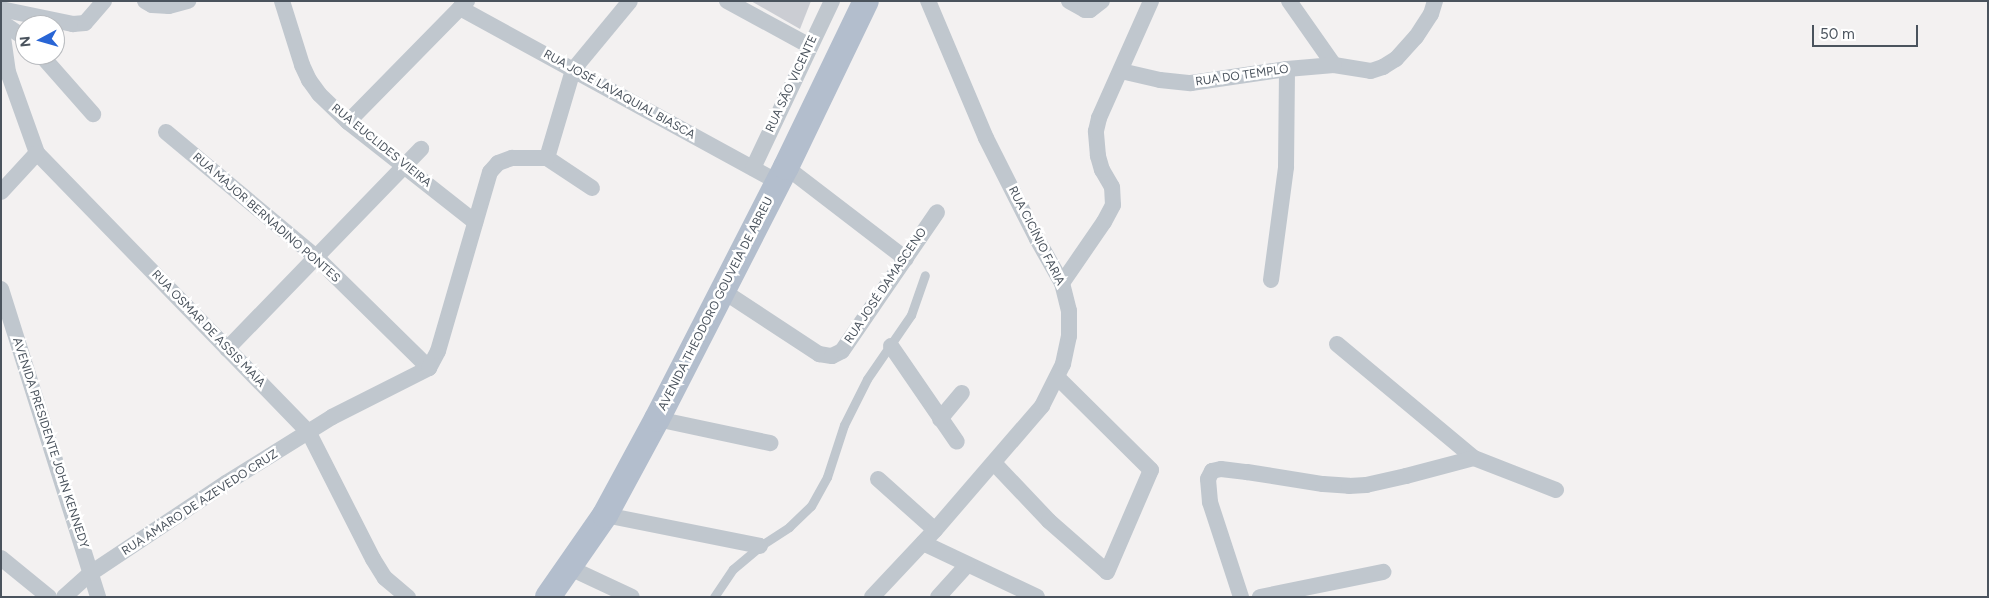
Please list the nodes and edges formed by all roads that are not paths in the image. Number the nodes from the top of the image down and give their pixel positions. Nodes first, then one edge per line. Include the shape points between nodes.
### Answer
1 (104, 1) edge
2 (145, 1) edge
3 (188, 1) edge
4 (282, 1) edge
5 (630, 1) edge
6 (728, 1) edge
7 (832, 1) edge
8 (866, 1) edge
9 (928, 1) edge
10 (1069, 1) edge
11 (1102, 1) edge
12 (1151, 1) edge
13 (1288, 1) edge
14 (1436, 1) edge
15 (464, 5) edge
16 (1, 9) edge
17 (1, 23) edge
18 (15, 32) edge
19 (810, 46) junction
20 (50, 65) edge
21 (1334, 65) junction
22 (1286, 69) junction
23 (573, 70) junction
24 (1121, 70) junction
25 (4, 72) edge
26 (93, 114) dead end
27 (348, 122) junction
28 (166, 132) dead end
29 (421, 149) dead end
30 (37, 153) junction
31 (547, 158) junction
32 (406, 166) junction
33 (753, 168) junction
34 (782, 175) junction
35 (592, 188) dead end
36 (1, 192) edge
37 (936, 212) dead end
38 (475, 222) junction
39 (317, 258) junction
40 (906, 259) junction
41 (926, 275) dead end
42 (1270, 280) dead end
43 (1062, 283) junction
44 (1, 289) edge
45 (723, 291) junction
46 (4, 313) edge
47 (1337, 344) dead end
48 (891, 346) junction
49 (227, 349) junction
50 (429, 368) junction
51 (1056, 377) junction
52 (962, 393) dead end
53 (656, 419) junction
54 (940, 419) junction
55 (310, 433) junction
56 (956, 442) dead end
57 (770, 443) dead end
58 (1474, 458) junction
59 (994, 463) junction
60 (878, 478) dead end
61 (1556, 490) dead end
62 (605, 515) junction
63 (934, 530) junction
64 (922, 543) junction
65 (760, 546) junction
66 (1, 558) edge
67 (967, 565) junction
68 (570, 568) junction
69 (1384, 572) dead end
70 (91, 573) junction
71 (46, 596) edge
72 (64, 597) edge
73 (98, 597) edge
74 (408, 597) edge
75 (548, 597) edge
76 (632, 597) edge
77 (714, 597) edge
78 (872, 597) edge
79 (938, 597) edge
80 (1037, 597) edge
81 (1241, 597) edge
82 (1260, 597) edge

1 - 16 street via 84,24
2 - 3 street via 169,6
4 - 27 street, RUA EUCLIDES VIEIRA via 308,80
5 - 23 street
6 - 19 street
7 - 19 street, RUA SÃO VICENTE
8 - 34 main road, AVENIDA THEODORO GOUVEIA DE ABREU
9 - 43 street, RUA CICÍNIO FARIA via 986,138
10 - 11 street via 1090,10
12 - 24 street
13 - 21 street
14 - 21 street, RUA DO TEMPLO via 1416,37 1396,59 1371,71
15 - 23 street, RUA JOSÉ LAVAQUIAL BIASCA
15 - 27 street
17 - 18 street
17 - 25 street, RUA OSMAR DE ASSIS MAIA
19 - 33 street, RUA SÃO VICENTE
20 - 26 street
21 - 22 street, RUA DO TEMPLO
22 - 24 street, RUA DO TEMPLO via 1191,82 1160,80
22 - 42 street via 1286,167
23 - 31 street
23 - 33 street, RUA JOSÉ LAVAQUIAL BIASCA
24 - 43 street via 1096,131 1098,156 1112,187 1113,205
25 - 30 street, RUA OSMAR DE ASSIS MAIA
27 - 32 street, RUA EUCLIDES VIEIRA
28 - 39 street, RUA MAJOR BERNADINO PONTES
29 - 32 street
30 - 36 street
30 - 49 street, RUA OSMAR DE ASSIS MAIA
31 - 35 street
31 - 38 street via 512,158 498,163 490,172
32 - 38 street, RUA EUCLIDES VIEIRA
32 - 39 street
33 - 34 street, RUA JOSÉ LAVAQUIAL BIASCA
34 - 40 street, RUA JOSÉ LAVAQUIAL BIASCA
34 - 45 main road, AVENIDA THEODORO GOUVEIA DE ABREU
37 - 40 street, RUA JOSÉ DAMASCENO
38 - 50 street via 438,350
39 - 49 street
39 - 50 street, RUA MAJOR BERNADINO PONTES
40 - 45 street, RUA JOSÉ DAMASCENO via 842,351 832,356 819,354
41 - 48 lane via 910,314
43 - 51 street, RUA CICÍNIO FARIA via 1069,311 1070,336
44 - 46 street, AVENIDA PRESIDENTE JOHN KENNEDY
45 - 53 main road, AVENIDA THEODORO GOUVEIA DE ABREU
46 - 70 street, AVENIDA PRESIDENTE JOHN KENNEDY
47 - 58 street
48 - 54 street
48 - 65 lane via 867,379 844,425 827,477 811,506 789,527
49 - 55 street, RUA OSMAR DE ASSIS MAIA
50 - 55 street, RUA AMARO DE AZEVEDO CRUZ via 332,417
51 - 59 street, RUA CICÍNIO FARIA via 1042,406
51 - 59 street via 1151,470 1107,572 1049,521
52 - 54 street
53 - 57 street
53 - 62 main road, AVENIDA THEODORO GOUVEIA DE ABREU
54 - 56 street
55 - 70 street, RUA AMARO DE AZEVEDO CRUZ via 226,483 109,566
55 - 74 street, RUA OSMAR DE ASSIS MAIA via 373,559 385,578
58 - 61 street
58 - 81 street via 1397,478 1349,486 1230,470 1212,472 1208,479 1209,496
59 - 63 street, RUA CICÍNIO FARIA
60 - 63 street
62 - 65 street
62 - 68 main road, AVENIDA THEODORO GOUVEIA DE ABREU
63 - 64 street, RUA CICÍNIO FARIA
64 - 67 street
64 - 78 street, RUA CICÍNIO FARIA
65 - 77 lane via 733,569
66 - 71 street
67 - 79 street
67 - 80 street
68 - 75 main road, AVENIDA THEODORO GOUVEIA DE ABREU
68 - 76 street
69 - 82 street
70 - 72 street, RUA AMARO DE AZEVEDO CRUZ
70 - 73 street, AVENIDA PRESIDENTE JOHN KENNEDY

